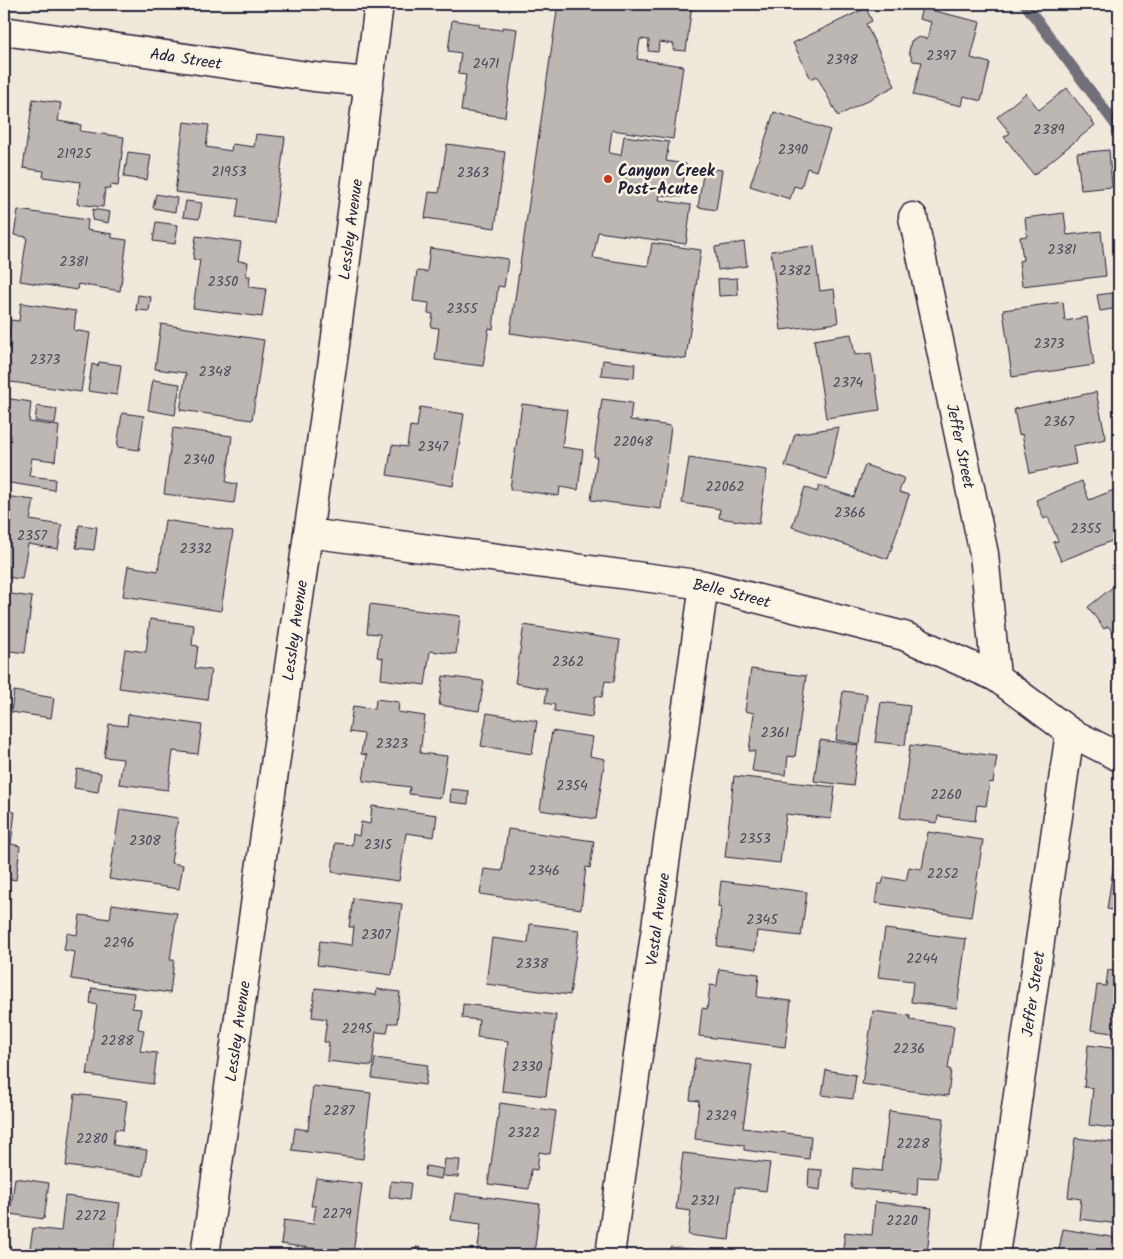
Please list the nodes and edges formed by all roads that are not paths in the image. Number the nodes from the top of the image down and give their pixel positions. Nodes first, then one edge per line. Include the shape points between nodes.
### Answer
1 (379, 4) edge
2 (4, 31) edge
3 (368, 82) junction
4 (913, 217) dead end
5 (308, 533) junction
6 (704, 585) junction
7 (996, 676) junction
8 (1070, 732) junction
9 (1119, 757) edge
10 (205, 1255) edge
11 (610, 1255) edge
12 (995, 1255) edge

1 - 3 street, Lessley Avenue
2 - 3 street, Ada Street via 314,77
3 - 5 street, Lessley Avenue
4 - 7 street, Jeffer Street via 984,554
5 - 6 street, Belle Street
5 - 10 street, Lessley Avenue
6 - 7 street, Belle Street via 904,636
6 - 11 street, Vestal Avenue
7 - 8 street, Belle Street
8 - 9 street, Belle Street
8 - 12 street, Jeffer Street

